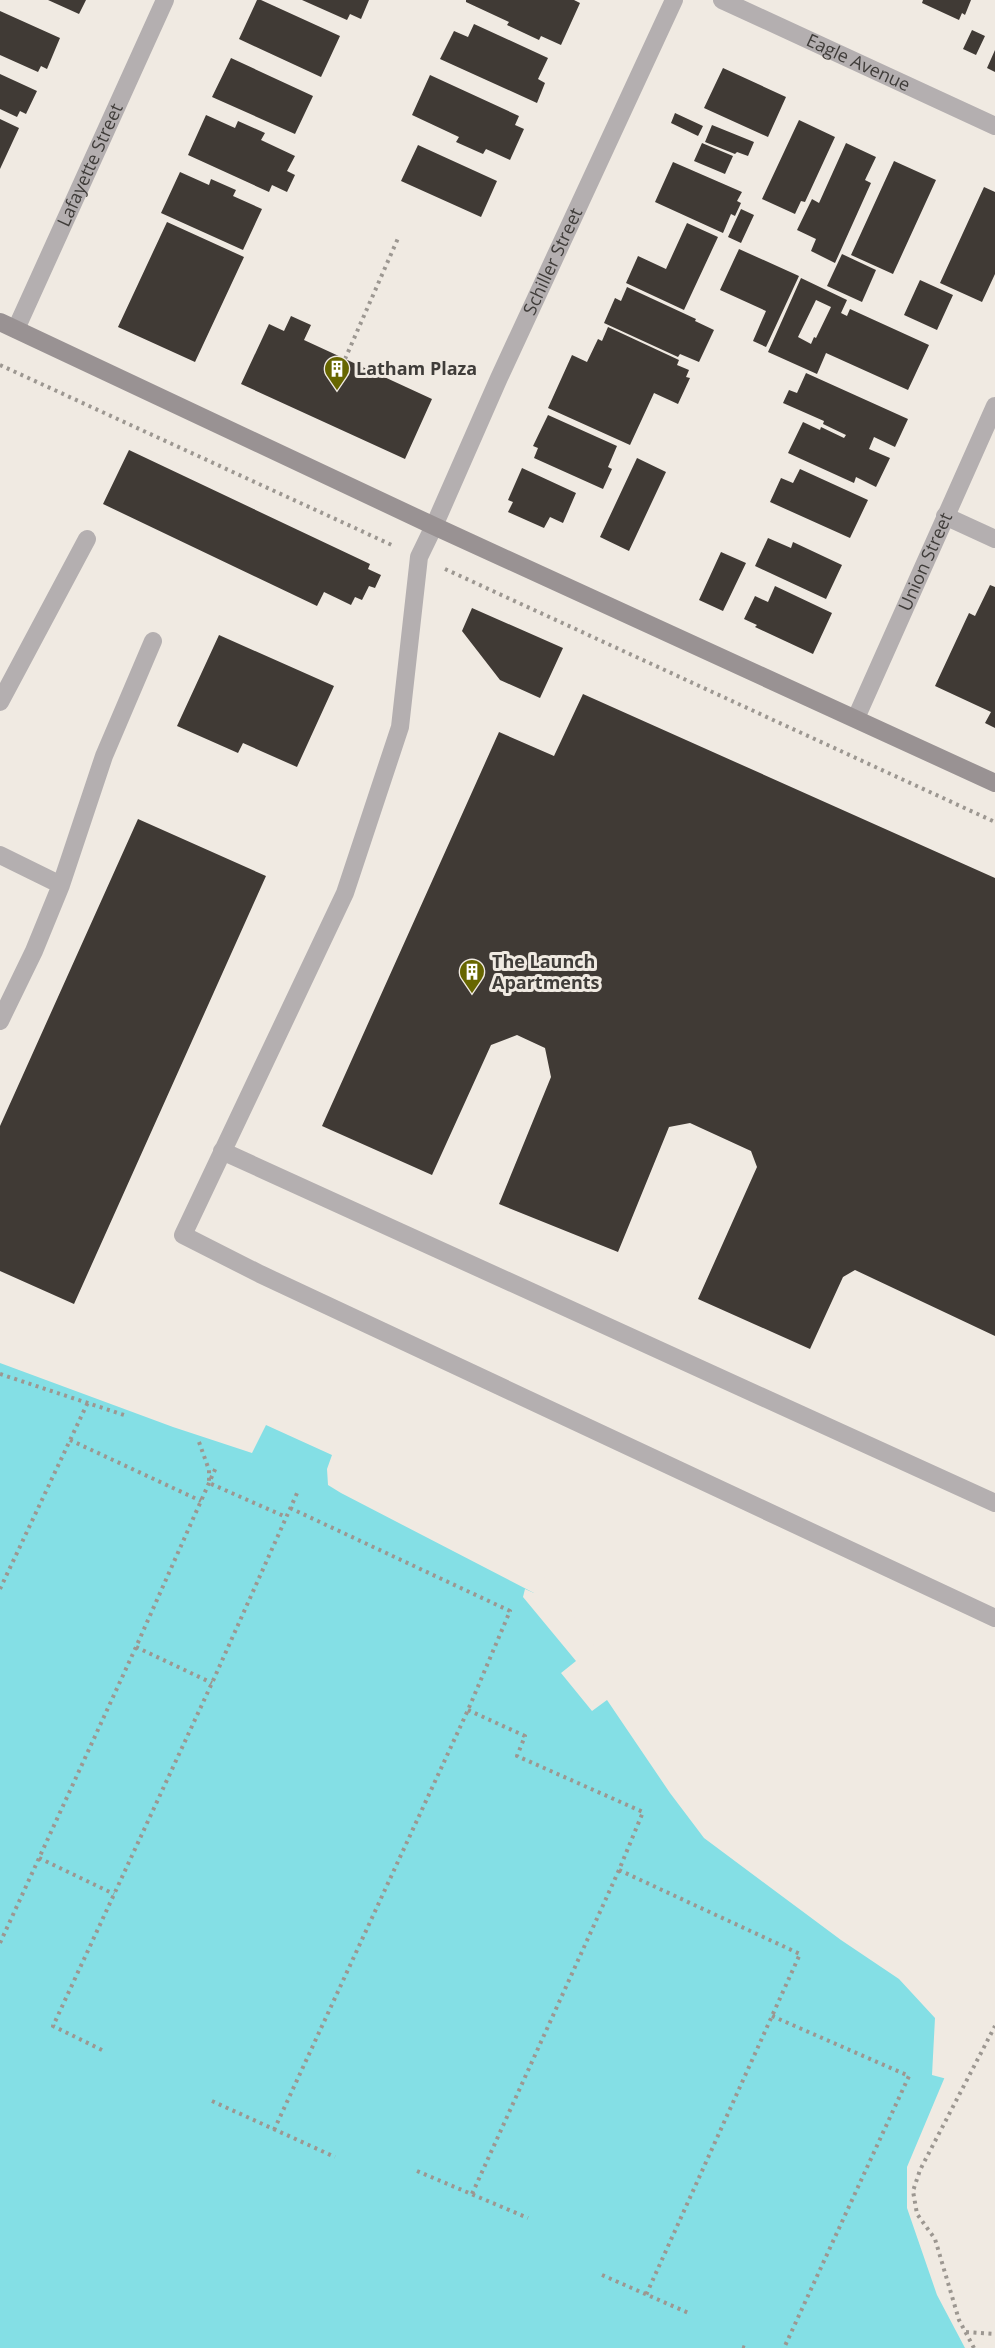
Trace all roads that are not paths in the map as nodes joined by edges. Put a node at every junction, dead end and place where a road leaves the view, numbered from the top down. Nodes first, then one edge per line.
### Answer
1 (165, 0) edge
2 (674, 0) edge
3 (722, 0) edge
4 (995, 126) edge
5 (8, 325) edge
6 (995, 406) edge
7 (945, 516) junction
8 (434, 526) junction
9 (87, 539) dead end
10 (995, 539) edge
11 (153, 640) dead end
12 (0, 702) edge
13 (856, 718) junction
14 (995, 783) edge
15 (0, 855) edge
16 (61, 885) junction
17 (0, 1021) edge
18 (222, 1151) junction
19 (995, 1503) edge
20 (995, 1618) edge

1 - 5 street, Lafayette Street
2 - 8 street, Schiller Street
3 - 4 street, Eagle Avenue
5 - 8 street
6 - 7 street, Union Street
7 - 10 street
7 - 13 street, Union Street
8 - 13 street
8 - 18 street, Schiller Street
9 - 12 street
11 - 16 street
13 - 14 street
15 - 16 street
16 - 17 street
18 - 19 street
18 - 20 street, Schiller Street

